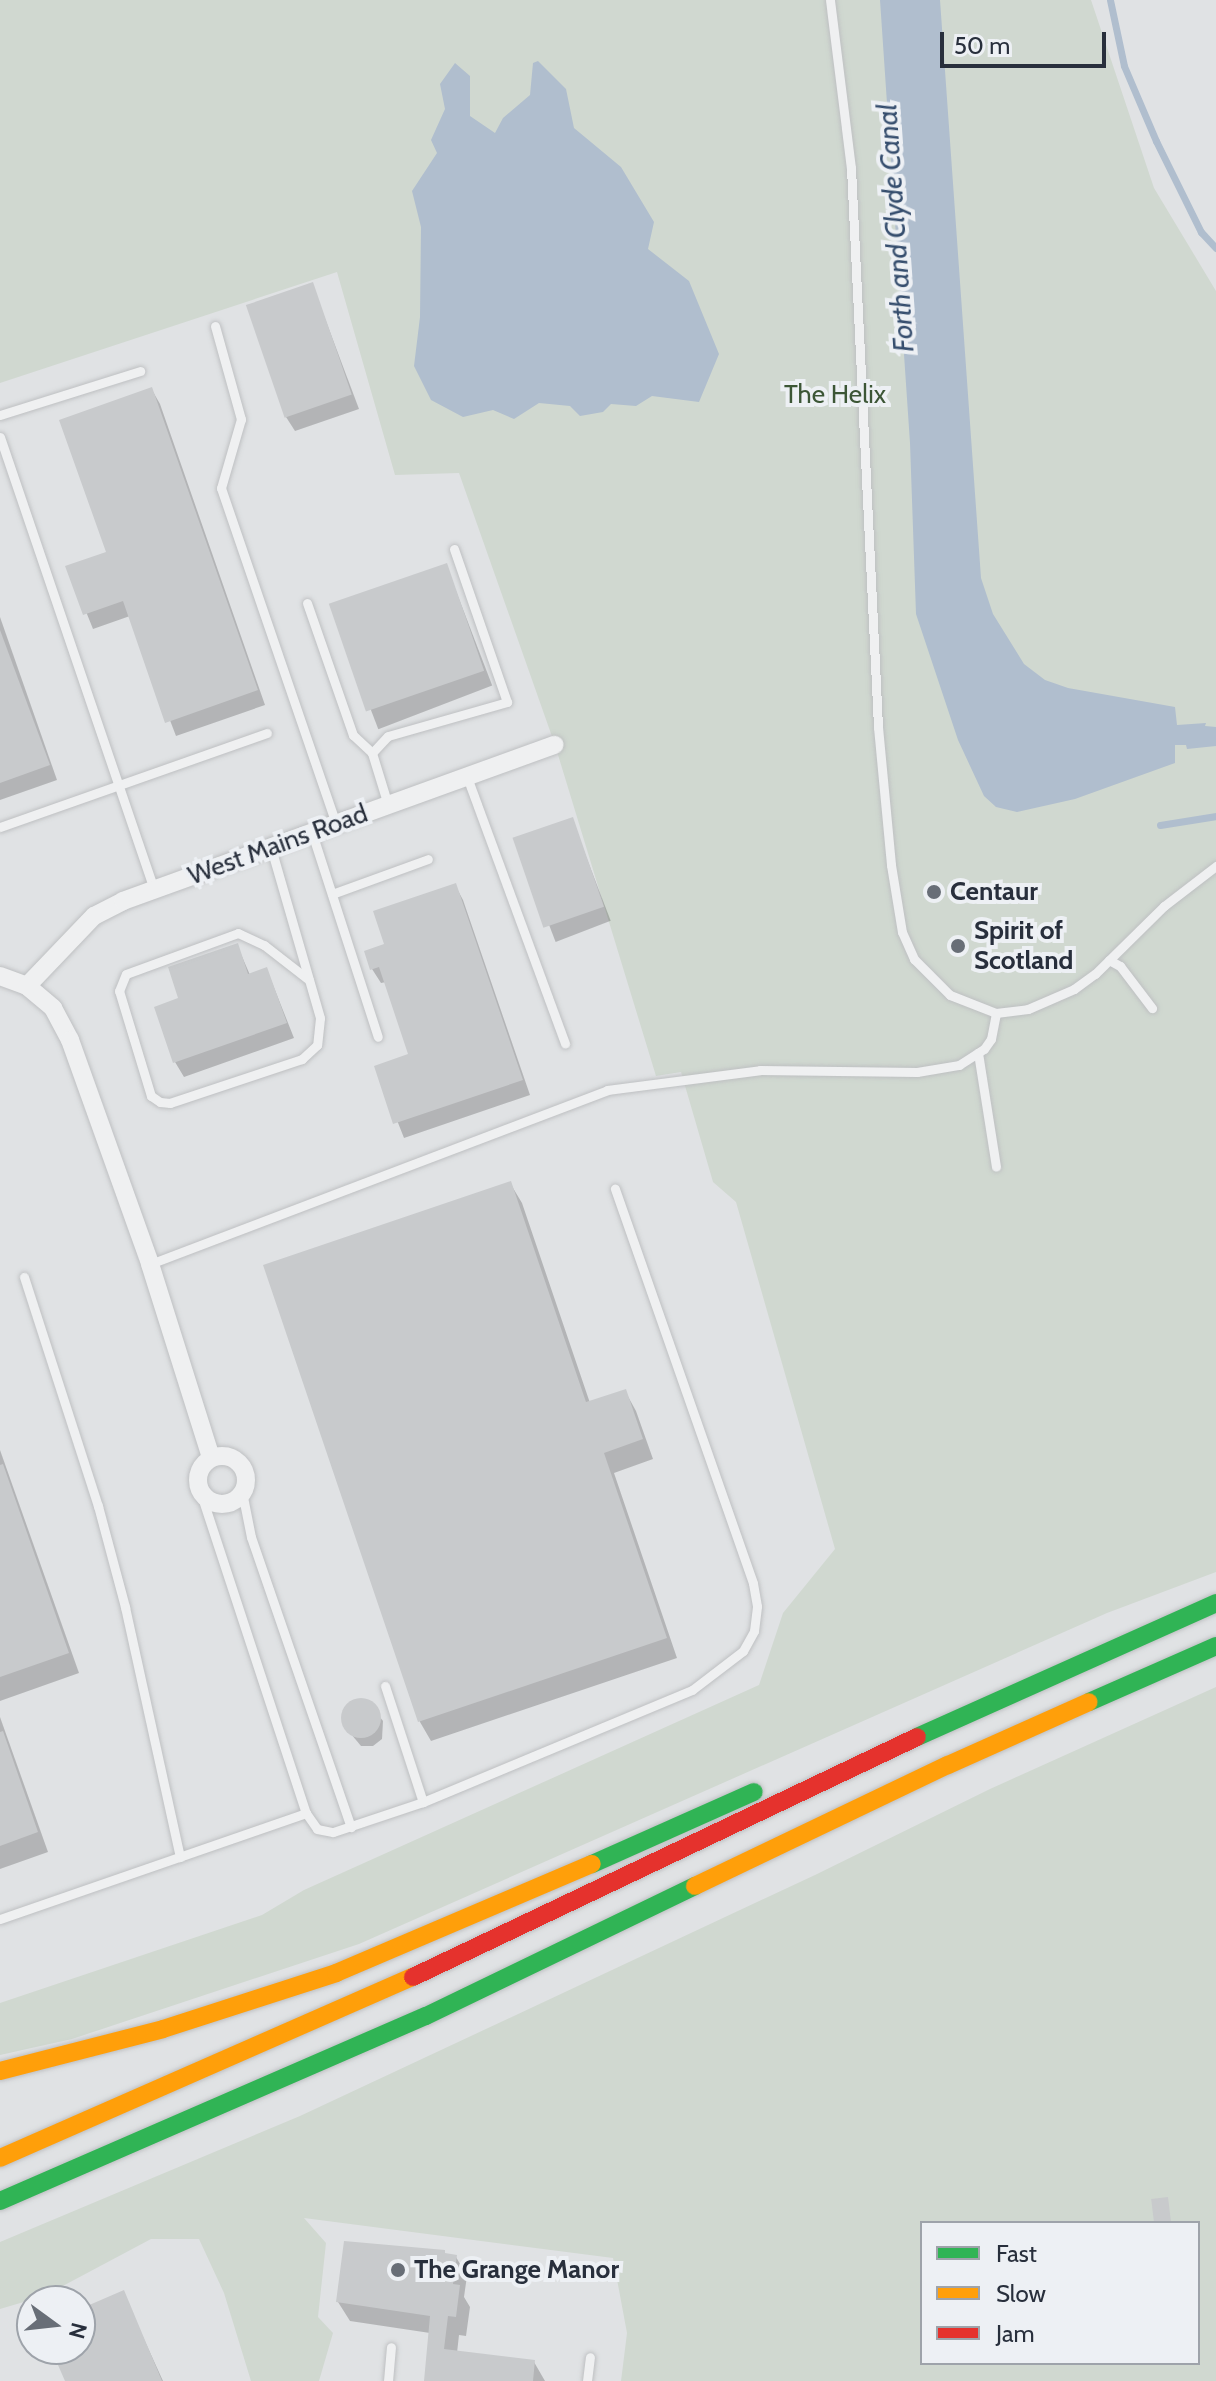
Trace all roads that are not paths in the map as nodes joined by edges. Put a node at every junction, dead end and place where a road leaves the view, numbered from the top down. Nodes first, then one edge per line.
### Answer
1 (830, 0) edge
2 (215, 326) dead end
3 (140, 371) dead end
4 (0, 415) edge
5 (0, 437) edge
6 (454, 549) dead end
7 (307, 603) dead end
8 (267, 733) dead end
9 (555, 745) dead end
10 (372, 753) junction
11 (467, 777) junction
12 (118, 785) junction
13 (388, 805) junction
14 (336, 824) junction
15 (0, 827) edge
16 (312, 833) junction
17 (271, 848) junction
18 (428, 859) dead end
19 (1216, 866) edge
20 (154, 890) junction
21 (332, 894) junction
22 (1109, 960) junction
23 (0, 976) edge
24 (309, 980) junction
25 (27, 986) junction
26 (1152, 1008) dead end
27 (996, 1013) junction
28 (378, 1037) dead end
29 (565, 1044) dead end
30 (978, 1053) junction
31 (996, 1167) dead end
32 (615, 1188) dead end
33 (150, 1264) junction
34 (24, 1277) dead end
35 (211, 1458) junction
36 (199, 1488) junction
37 (242, 1492) junction
38 (1216, 1603) edge
39 (1194, 1612) junction
40 (1216, 1646) edge
41 (385, 1686) dead end
42 (423, 1802) junction
43 (306, 1813) junction
44 (351, 1827) junction
45 (180, 1857) junction
46 (0, 1919) edge
47 (0, 2071) edge
48 (0, 2158) edge
49 (0, 2201) edge
50 (391, 2347) dead end
51 (590, 2357) dead end
52 (388, 2381) edge
53 (587, 2381) edge

1 - 27 lane
2 - 14 lane
3 - 4 lane
5 - 12 lane
6 - 10 lane
7 - 10 lane
8 - 12 lane
9 - 11 street, West Mains Road
10 - 13 lane
11 - 13 street, West Mains Road
11 - 29 lane
12 - 15 lane
12 - 20 lane
13 - 14 street, West Mains Road
14 - 16 street, West Mains Road
16 - 17 street, West Mains Road
16 - 21 lane
17 - 20 street, West Mains Road
17 - 24 lane
18 - 21 lane
19 - 22 lane
20 - 25 street, West Mains Road
21 - 28 lane
22 - 26 lane
22 - 27 lane
23 - 25 street
24 - 24 lane
25 - 33 street
27 - 30 lane
30 - 31 lane
30 - 33 lane
32 - 42 lane
33 - 35 street
34 - 45 lane
35 - 36 street
35 - 37 street
36 - 37 street
36 - 43 lane
37 - 44 lane
38 - 39 highway
39 - 47 highway
39 - 48 highway
40 - 49 highway
41 - 42 lane
42 - 44 lane
43 - 44 lane
43 - 45 lane
45 - 46 lane
50 - 52 lane
51 - 53 lane

